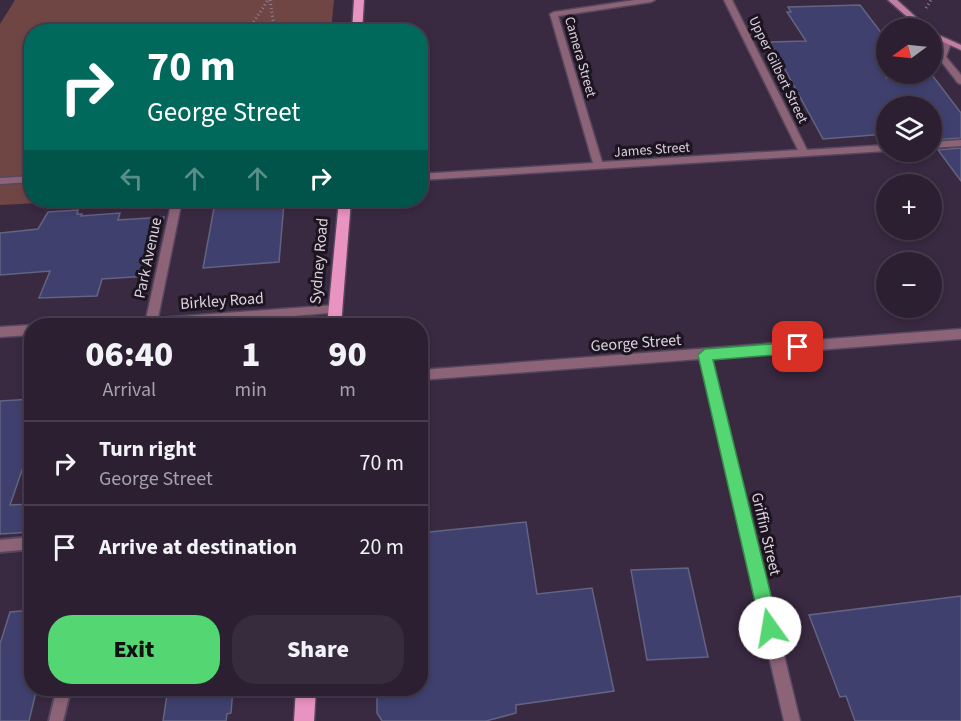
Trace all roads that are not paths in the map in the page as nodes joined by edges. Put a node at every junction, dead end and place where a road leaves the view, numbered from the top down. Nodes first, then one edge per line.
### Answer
1 (359, 0) edge
2 (651, 0) edge
3 (728, 0) edge
4 (892, 0) edge
5 (621, 2) edge
6 (913, 18) edge
7 (358, 24) edge
8 (942, 40) edge
9 (946, 43) junction
10 (961, 48) edge
11 (961, 81) edge
12 (961, 143) edge
13 (942, 144) edge
14 (876, 149) edge
15 (804, 153) junction
16 (599, 167) junction
17 (428, 177) edge
18 (24, 180) edge
19 (0, 181) edge
20 (176, 207) edge
21 (344, 207) edge
22 (336, 309) junction
23 (152, 318) edge
24 (225, 318) edge
25 (335, 318) edge
26 (24, 330) edge
27 (0, 332) edge
28 (961, 334) edge
29 (705, 355) junction
30 (428, 374) edge
31 (24, 544) edge
32 (0, 546) edge
33 (62, 696) edge
34 (306, 696) edge
35 (57, 721) edge
36 (304, 721) edge
37 (792, 721) edge

1 - 7 main road
2 - 5 street, Camera Street
3 - 15 street, Upper Gilbert Street
4 - 6 main road
5 - 16 street, Camera Street
8 - 9 main road
9 - 10 main road
9 - 11 street
12 - 13 street
14 - 15 street, James Street
15 - 16 street, James Street
16 - 17 street, James Street
18 - 19 street
20 - 23 street, Park Avenue
21 - 22 main road, Sydney Road
22 - 24 street, Birkley Road
22 - 25 main road, Sydney Road
26 - 27 street
28 - 29 street, George Street
29 - 30 street, George Street
29 - 37 street, Griffin Street
31 - 32 lane
33 - 35 lane
34 - 36 main road

